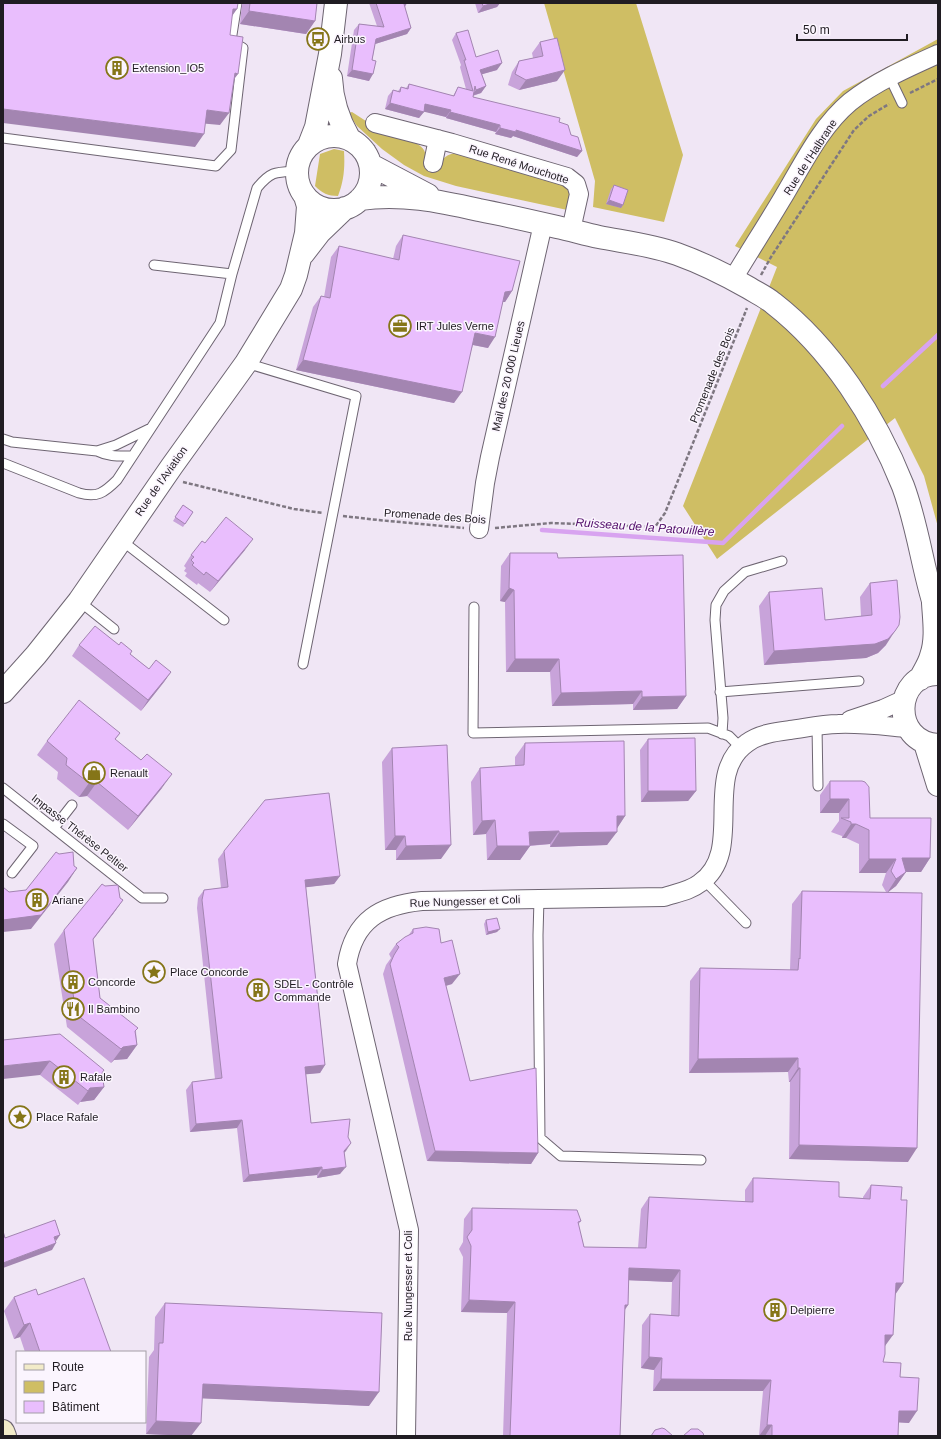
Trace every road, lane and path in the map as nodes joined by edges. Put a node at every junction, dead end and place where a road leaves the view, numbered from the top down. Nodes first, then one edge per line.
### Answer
1 (237, 3) edge
2 (336, 3) edge
3 (330, 54) junction
4 (938, 54) edge
5 (890, 78) junction
6 (938, 79) edge
7 (901, 101) junction
8 (375, 123) dead end
9 (3, 138) edge
10 (357, 139) junction
11 (438, 139) junction
12 (309, 145) junction
13 (375, 159) junction
14 (434, 163) dead end
15 (297, 171) junction
16 (305, 196) junction
17 (438, 201) junction
18 (353, 204) junction
19 (543, 224) junction
20 (571, 230) junction
21 (300, 258) junction
22 (154, 265) dead end
23 (232, 274) junction
24 (733, 279) junction
25 (757, 285) junction
26 (246, 362) junction
27 (151, 428) junction
28 (3, 439) edge
29 (97, 451) junction
30 (132, 456) junction
31 (3, 464) edge
32 (164, 477) junction
33 (333, 514) junction
34 (479, 529) junction
35 (121, 540) junction
36 (782, 561) dead end
37 (79, 601) junction
38 (474, 608) dead end
39 (935, 609) edge
40 (224, 620) dead end
41 (114, 629) dead end
42 (303, 664) dead end
43 (929, 676) edge
44 (859, 681) dead end
45 (3, 692) edge
46 (720, 692) junction
47 (905, 698) junction
48 (838, 724) junction
49 (816, 726) junction
50 (907, 728) junction
51 (722, 734) junction
52 (931, 744) edge
53 (741, 748) junction
54 (938, 785) edge
55 (818, 786) dead end
56 (3, 788) edge
57 (72, 805) dead end
58 (3, 824) edge
59 (54, 828) junction
60 (12, 873) dead end
61 (704, 880) junction
62 (163, 898) dead end
63 (540, 898) junction
64 (746, 923) dead end
65 (700, 1160) dead end
66 (3, 1431) edge
67 (5, 1436) edge
68 (406, 1436) edge

1 - 9 lane
2 - 3 street
3 - 10 street
3 - 12 street
4 - 5 street, Rue de l'Halbrane
5 - 7 lane
5 - 24 street, Rue de l'Halbrane
6 - 7 path
7 - 25 path
8 - 11 street, Rue René Mouchotte
10 - 12 street
10 - 13 path
10 - 13 street
11 - 14 street
11 - 20 street, Rue René Mouchotte
12 - 15 street
13 - 17 street
13 - 18 street
15 - 16 street
15 - 23 lane
16 - 18 street
16 - 21 street, Rue de l'Aviation
17 - 18 street
17 - 19 street
18 - 21 street, Rue de l'Aviation
19 - 20 street
19 - 34 street, Mail des 20 000 Lieues
20 - 24 street
21 - 26 street, Rue de l'Aviation
22 - 23 lane
23 - 27 lane
24 - 25 street
25 - 34 path, Promenade des Bois
25 - 39 street
26 - 32 street, Rue de l'Aviation
26 - 33 lane
27 - 29 lane
27 - 30 lane
28 - 29 lane
29 - 30 lane
30 - 31 lane
32 - 33 path, Promenade des Bois
32 - 35 street, Rue de l'Aviation
33 - 34 path, Promenade des Bois
33 - 42 lane
35 - 37 street, Rue de l'Aviation
35 - 40 lane
36 - 46 lane
37 - 41 lane
37 - 45 street, Rue de l'Aviation
38 - 51 lane
39 - 43 street
43 - 47 street
44 - 46 lane
46 - 51 lane
47 - 48 street, Rue Nungesser et Coli
47 - 50 street
48 - 49 street, Rue Nungesser et Coli
48 - 50 street, Rue Nungesser et Coli
49 - 53 street, Rue Nungesser et Coli
49 - 55 lane
50 - 52 street
51 - 53 lane
52 - 54 street
53 - 61 street, Rue Nungesser et Coli
56 - 59 lane, Impasse Thérèse Peltier
57 - 59 lane
58 - 60 lane
59 - 62 lane, Impasse Thérèse Peltier
61 - 63 street, Rue Nungesser et Coli
61 - 64 lane
63 - 65 lane
63 - 68 street, Rue Nungesser et Coli
66 - 67 main road

